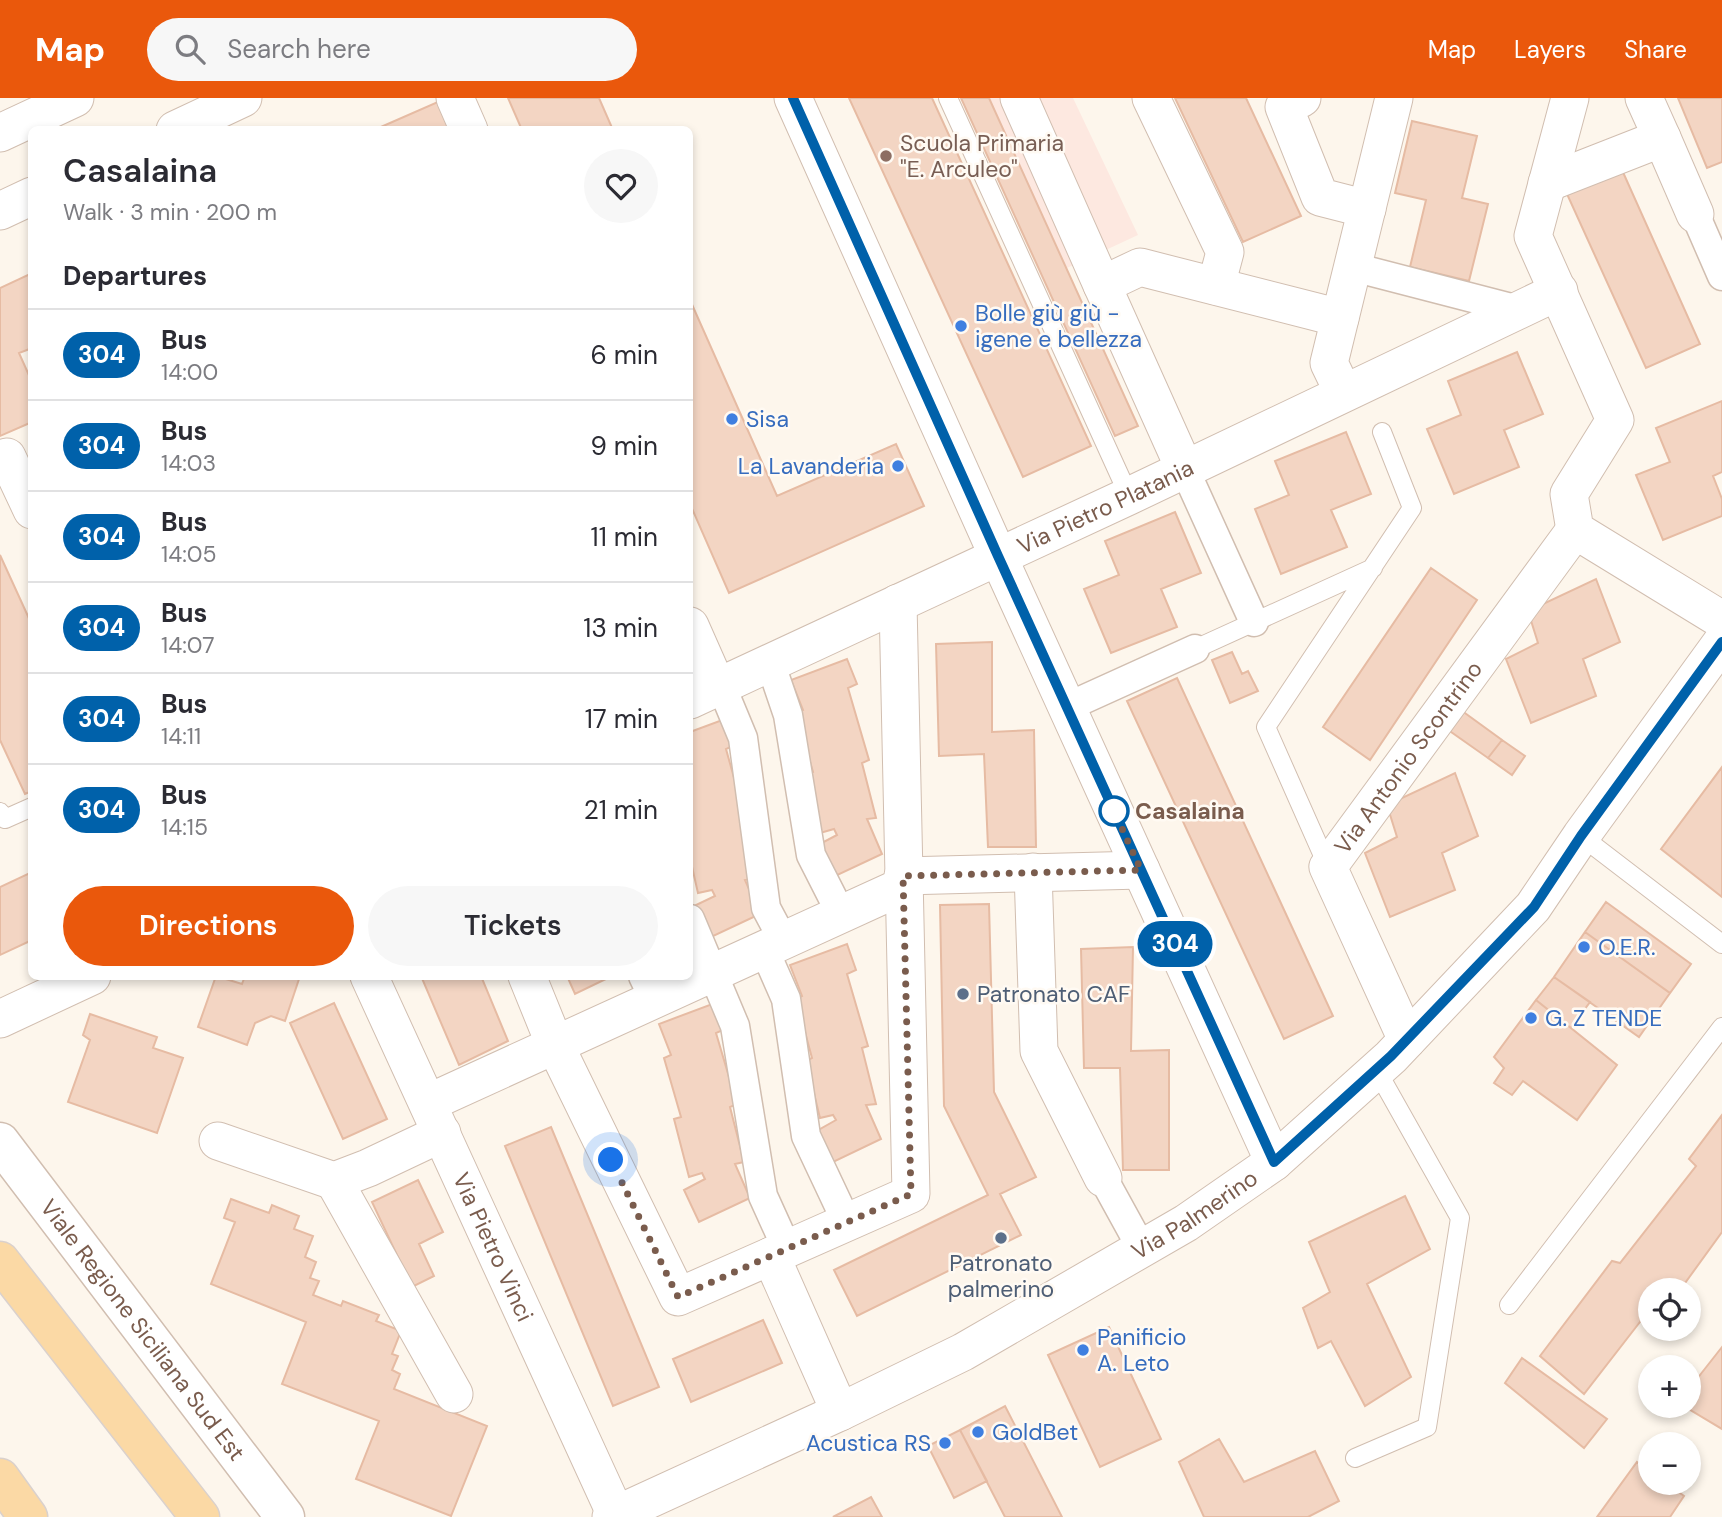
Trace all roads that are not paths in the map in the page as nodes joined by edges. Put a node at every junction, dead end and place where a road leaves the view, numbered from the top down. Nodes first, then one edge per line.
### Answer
1 (75, 98) edge
2 (243, 98) edge
3 (455, 98) edge
4 (793, 98) edge
5 (948, 98) edge
6 (1019, 98) edge
7 (1152, 98) edge
8 (1302, 98) edge
9 (1394, 98) edge
10 (1570, 98) edge
11 (1644, 98) edge
12 (184, 126) edge
13 (467, 126) edge
14 (0, 133) edge
15 (1662, 138) junction
16 (1547, 183) junction
17 (28, 198) edge
18 (1367, 209) junction
19 (0, 211) edge
20 (1695, 214) joint
21 (1353, 267) junction
22 (1722, 276) edge
23 (1102, 285) junction
24 (1216, 286) junction
25 (1559, 291) junction
26 (1519, 310) junction
27 (1340, 318) junction
28 (1343, 392) junction
29 (1382, 432) dead end
30 (13, 454) edge
31 (1185, 470) junction
32 (1129, 496) junction
33 (28, 498) edge
34 (1575, 530) junction
35 (998, 556) junction
36 (1373, 568) junction
37 (898, 603) junction
38 (1722, 620) edge
39 (1254, 622) junction
40 (693, 636) edge
41 (1722, 642) edge
42 (1195, 649) joint
43 (770, 662) junction
44 (709, 691) edge
45 (1066, 707) junction
46 (28, 809) edge
47 (0, 812) edge
48 (1581, 836) junction
49 (1328, 867) junction
50 (1141, 870) junction
51 (1032, 872) junction
52 (903, 881) junction
53 (841, 914) junction
54 (693, 926) edge
55 (1722, 944) edge
56 (773, 945) junction
57 (714, 972) junction
58 (693, 977) edge
59 (83, 980) edge
60 (371, 980) edge
61 (529, 980) edge
62 (681, 980) edge
63 (648, 988) edge
64 (0, 1019) edge
65 (1722, 1027) edge
66 (1407, 1040) junction
67 (555, 1045) junction
68 (1376, 1069) junction
69 (435, 1118) junction
70 (218, 1141) dead end
71 (0, 1143) edge
72 (1274, 1162) junction
73 (1103, 1178) joint
74 (334, 1181) junction
75 (847, 1223) junction
76 (1142, 1250) junction
77 (779, 1252) junction
78 (0, 1261) edge
79 (1509, 1305) dead end
80 (454, 1394) dead end
81 (840, 1412) junction
82 (1355, 1458) dead end
83 (0, 1478) edge
84 (614, 1516) edge
85 (28, 1517) edge
86 (200, 1517) edge
87 (285, 1517) edge

1 - 14 street
2 - 12 street
3 - 13 street
4 - 35 street
5 - 32 lane
6 - 23 street
7 - 24 street
8 - 18 street
9 - 18 street
10 - 16 street
11 - 15 street
15 - 16 street
15 - 20 street
16 - 25 street
17 - 19 street
18 - 21 street
20 - 22 street
21 - 26 street
21 - 27 street
23 - 24 street
23 - 31 street
24 - 27 street
25 - 26 street, Via Pietro Platania
25 - 34 street
26 - 28 street, Via Pietro Platania
27 - 28 street
28 - 31 street, Via Pietro Platania
29 - 36 lane
30 - 33 street
31 - 32 street, Via Pietro Platania
31 - 39 street
32 - 35 street, Via Pietro Platania
34 - 38 street
34 - 49 street, Via Antonio Scontrino
35 - 37 street, Via Pietro Platania
35 - 45 street
36 - 39 lane
36 - 49 lane
37 - 43 street, Via Pietro Platania
37 - 52 street
39 - 42 lane
40 - 44 street
41 - 48 street, Via Palmerino
42 - 45 street
43 - 44 street, Via Pietro Platania
43 - 53 street
44 - 56 street
45 - 50 street
46 - 47 lane
48 - 55 lane
48 - 66 street, Via Palmerino
49 - 66 street, Via Antonio Scontrino
50 - 51 street
50 - 72 street
51 - 52 street
51 - 73 street
52 - 53 street
52 - 75 street
53 - 56 street
54 - 57 street
56 - 57 street
56 - 75 street
57 - 58 street
57 - 77 street
59 - 64 street
60 - 69 street, Via Pietro Vinci
61 - 67 street
62 - 63 street
63 - 67 street
65 - 79 lane
66 - 68 street, Via Palmerino
67 - 69 street
67 - 77 street
68 - 72 street, Via Palmerino
68 - 82 lane
69 - 74 street
69 - 84 street, Via Pietro Vinci
70 - 74 street
71 - 87 street, Viale Regione Siciliana Sud Est
72 - 76 street, Via Palmerino
73 - 76 street
74 - 80 street
75 - 77 street
76 - 81 street, Via Palmerino
77 - 81 street
78 - 86 main road
81 - 84 street, Via Palmerino
83 - 85 main road

